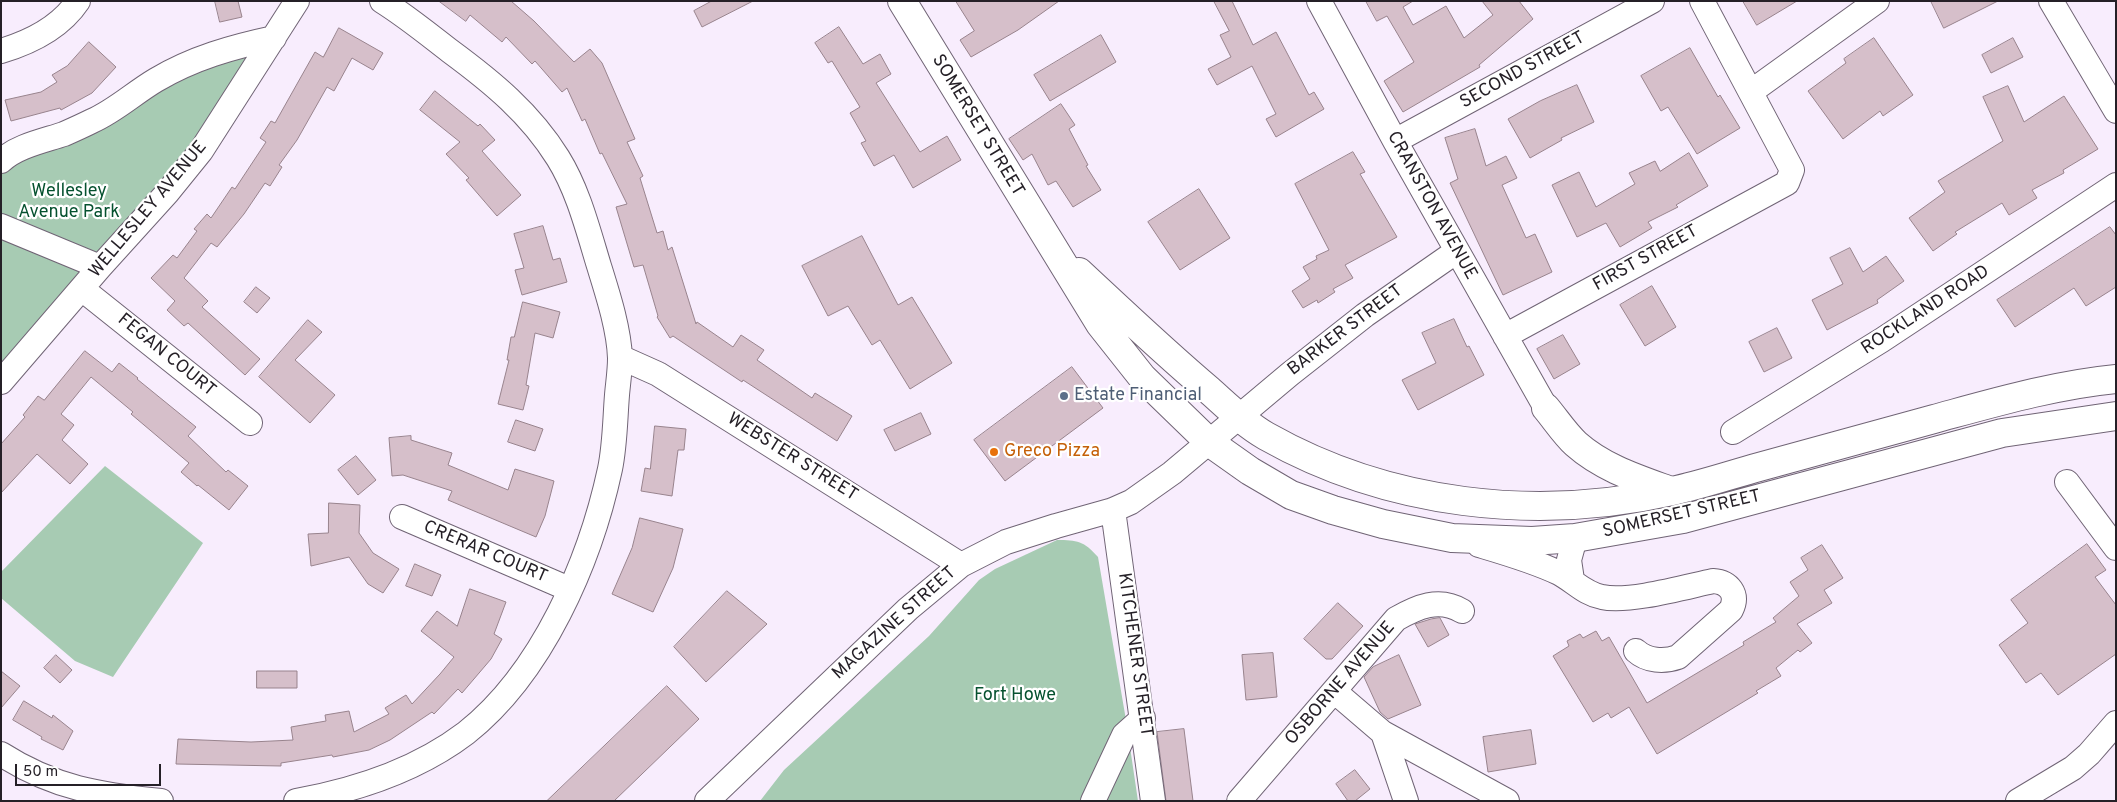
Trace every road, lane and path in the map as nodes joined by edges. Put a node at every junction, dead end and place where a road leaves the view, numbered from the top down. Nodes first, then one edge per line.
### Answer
1 (78, 1) edge
2 (297, 1) edge
3 (382, 1) edge
4 (902, 1) edge
5 (1320, 1) edge
6 (1652, 1) edge
7 (1702, 1) edge
8 (1877, 1) edge
9 (2051, 1) edge
10 (274, 38) junction
11 (1, 51) edge
12 (1752, 91) junction
13 (2116, 111) edge
14 (1395, 142) junction
15 (1, 161) edge
16 (2116, 185) edge
17 (1, 226) edge
18 (1055, 250) junction
19 (1457, 252) junction
20 (100, 267) junction
21 (82, 289) junction
22 (1505, 336) junction
23 (620, 357) junction
24 (2116, 379) edge
25 (1, 382) edge
26 (1546, 408) joint
27 (1239, 416) junction
28 (2116, 416) edge
29 (250, 423) dead end
30 (1733, 432) dead end
31 (1209, 442) junction
32 (2068, 482) dead end
33 (1672, 491) junction
34 (1113, 510) junction
35 (402, 517) dead end
36 (1452, 538) junction
37 (1575, 538) junction
38 (2116, 548) edge
39 (961, 565) junction
40 (1572, 580) junction
41 (569, 589) junction
42 (1462, 611) dead end
43 (1636, 651) dead end
44 (1334, 691) junction
45 (1143, 718) junction
46 (2116, 723) edge
47 (1383, 733) junction
48 (1, 754) edge
49 (161, 801) edge
50 (296, 801) edge
51 (707, 801) edge
52 (1093, 801) edge
53 (1153, 801) edge
54 (1239, 801) edge
55 (1406, 801) edge
56 (1507, 801) edge
57 (2018, 801) edge

1 - 11 street
2 - 10 street, WELLESLEY AVENUE
3 - 23 street
4 - 18 main road, SOMERSET STREET
5 - 14 street, CRANSTON AVENUE
6 - 14 street, SECOND STREET
7 - 12 street
8 - 12 street
9 - 13 street
10 - 15 street
10 - 20 street, WELLESLEY AVENUE
12 - 22 street, FIRST STREET
14 - 19 street, CRANSTON AVENUE
16 - 30 street, ROCKLAND ROAD
17 - 20 street
18 - 27 main road, SOMERSET STREET
18 - 31 main road, SOMERSET STREET
19 - 22 street, CRANSTON AVENUE
19 - 27 street, BARKER STREET
20 - 21 street, WELLESLEY AVENUE
21 - 25 street, WELLESLEY AVENUE
21 - 29 street, FEGAN COURT
22 - 26 street, CRANSTON AVENUE
23 - 39 street, WEBSTER STREET
23 - 41 street
24 - 33 main road, SOMERSET STREET
26 - 33 main road
27 - 31 street, MAGAZINE STREET
27 - 33 main road, SOMERSET STREET
28 - 37 main road, SOMERSET STREET
31 - 34 street, MAGAZINE STREET
31 - 36 main road, SOMERSET STREET
32 - 38 street
34 - 39 street, MAGAZINE STREET
34 - 45 street, KITCHENER STREET
35 - 41 street, CRERAR COURT
36 - 37 main road, SOMERSET STREET
36 - 40 street
37 - 40 street
39 - 51 street, MAGAZINE STREET
40 - 43 street
41 - 50 street
42 - 44 street, OSBORNE AVENUE
44 - 47 street
44 - 54 street, OSBORNE AVENUE
45 - 52 street
45 - 53 street, KITCHENER STREET
46 - 57 street
47 - 55 street
47 - 56 street
48 - 49 street

